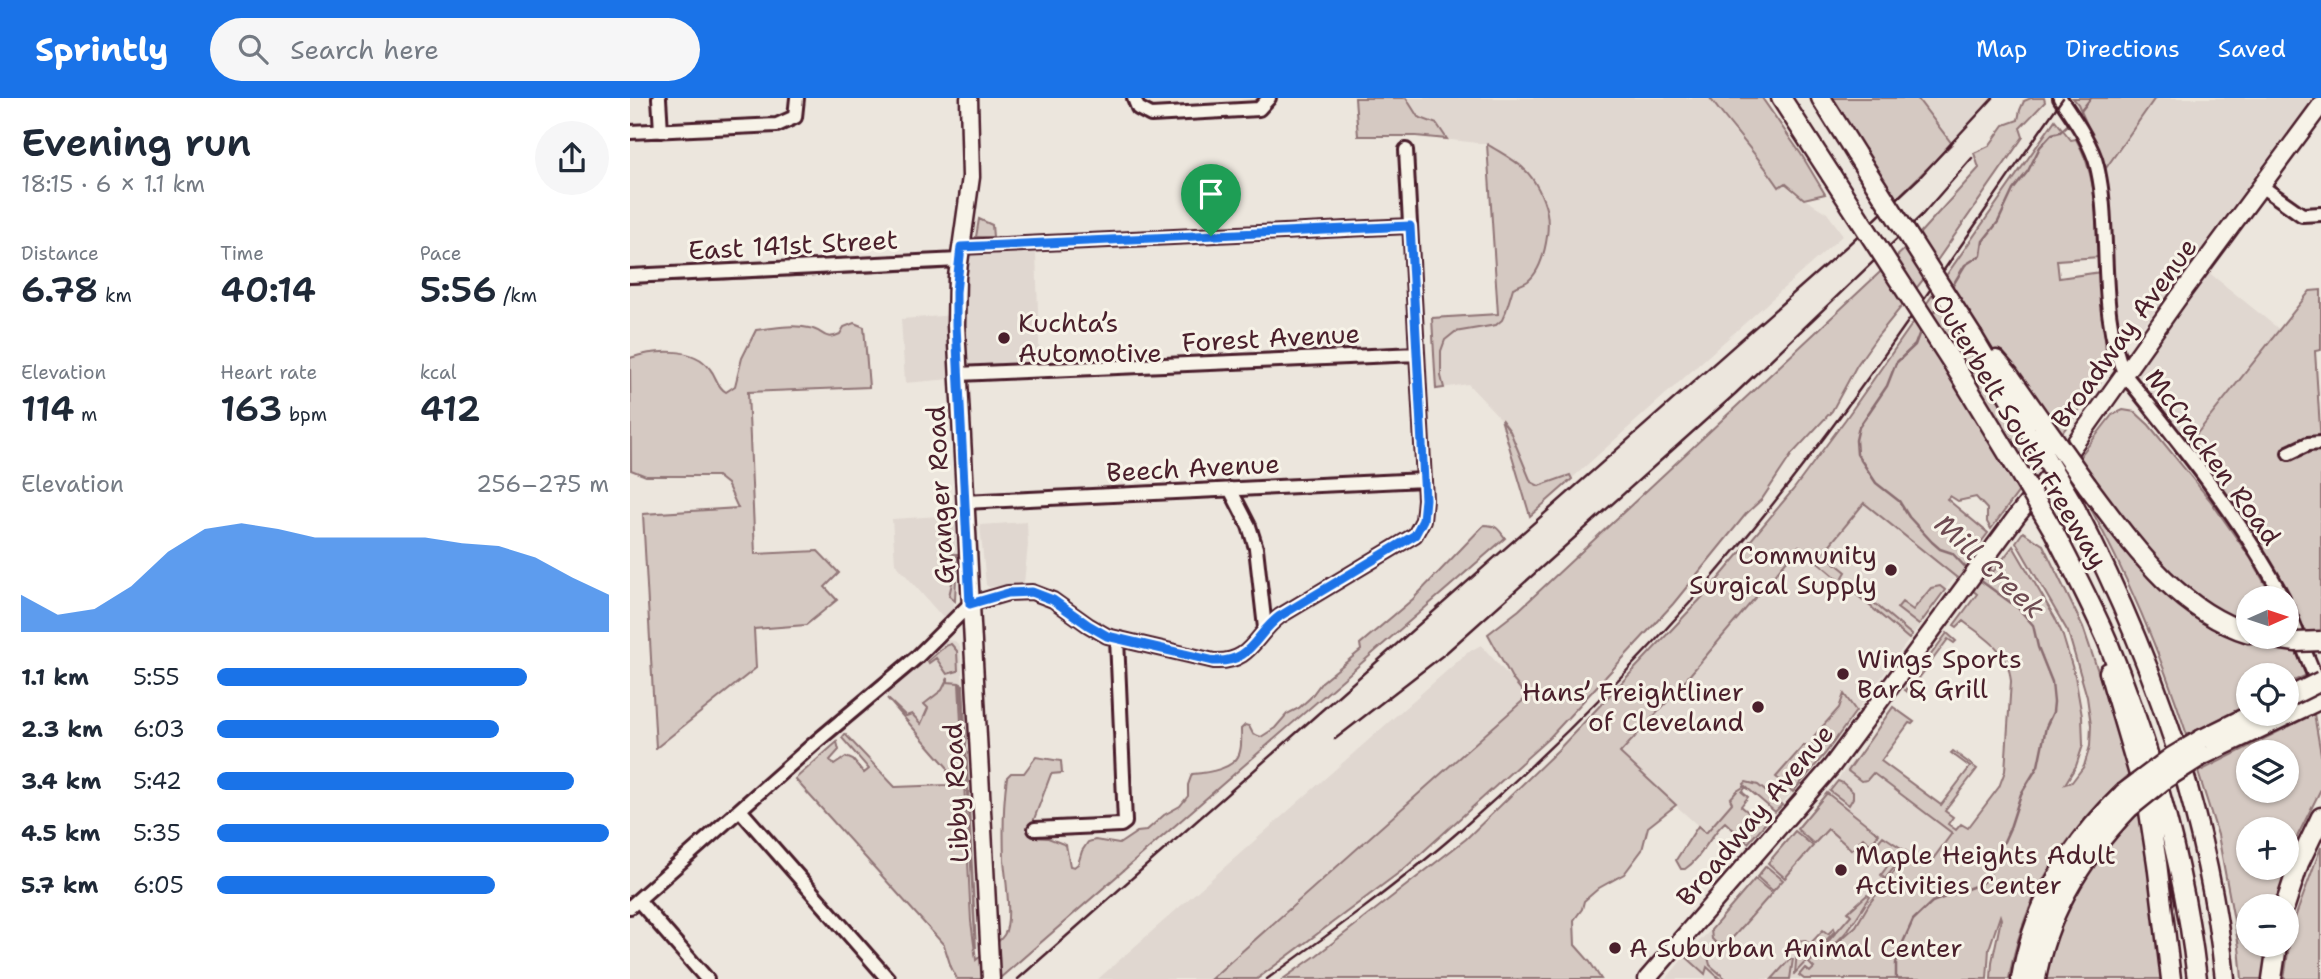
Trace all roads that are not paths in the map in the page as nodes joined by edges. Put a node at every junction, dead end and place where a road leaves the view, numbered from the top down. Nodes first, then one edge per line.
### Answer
1 (659, 98) edge
2 (797, 98) edge
3 (969, 98) edge
4 (1269, 98) edge
5 (1781, 98) edge
6 (1821, 98) edge
7 (2063, 102) edge
8 (1136, 103) edge
9 (2321, 105) edge
10 (661, 131) junction
11 (630, 132) edge
12 (1406, 150) dead end
13 (2261, 186) junction
14 (2321, 214) edge
15 (1410, 226) junction
16 (960, 254) junction
17 (630, 275) edge
18 (1417, 354) junction
19 (958, 374) junction
20 (2124, 375) junction
21 (2037, 429) junction
22 (2321, 443) edge
23 (2289, 453) dead end
24 (1424, 480) junction
25 (1230, 489) junction
26 (964, 502) junction
27 (2276, 586) edge
28 (970, 604) junction
29 (1265, 628) junction
30 (2236, 628) edge
31 (2300, 638) edge
32 (1117, 639) junction
33 (2300, 640) edge
34 (2107, 641) junction
35 (2321, 641) edge
36 (2321, 681) edge
37 (2321, 693) edge
38 (2299, 696) edge
39 (2321, 699) edge
40 (2299, 700) edge
41 (2236, 725) edge
42 (2243, 726) edge
43 (2203, 747) junction
44 (2127, 801) junction
45 (740, 810) junction
46 (2319, 820) edge
47 (1035, 829) dead end
48 (2289, 894) edge
49 (634, 903) edge
50 (2275, 957) edge
51 (707, 979) edge
52 (888, 979) edge
53 (991, 979) edge
54 (1647, 979) edge
55 (2021, 979) edge
56 (2036, 979) edge
57 (2171, 979) edge
58 (2197, 979) edge
59 (2225, 979) edge
60 (2272, 979) edge

1 - 10 street
2 - 10 street
3 - 16 main road, Granger Road
4 - 8 street
5 - 34 highway, Outerbelt South Freeway, bridge
6 - 21 highway, Outerbelt South Freeway, bridge
7 - 20 street, McCracken Road
9 - 13 main road, Broadway Avenue
10 - 11 street
12 - 15 street
13 - 14 street
13 - 20 main road, Broadway Avenue
15 - 16 street, East 141st Street
15 - 18 street
16 - 17 street, East 141st Street
16 - 19 main road, Granger Road
18 - 19 street, Forest Avenue
18 - 24 street
19 - 26 main road, Granger Road
20 - 27 street, McCracken Road
20 - 54 main road, Broadway Avenue
21 - 30 highway, bridge
21 - 59 highway, Outerbelt South Freeway, bridge
22 - 23 street
24 - 25 street, Beech Avenue
24 - 29 street
25 - 26 street, Beech Avenue
25 - 29 street
26 - 28 main road, Granger Road
28 - 32 street
28 - 45 street, Granger Road
28 - 53 main road, Libby Road
29 - 32 street
31 - 37 street
32 - 47 street
33 - 35 highway, bridge
34 - 57 highway
34 - 58 highway, Outerbelt South Freeway
36 - 38 highway, bridge
39 - 40 highway
41 - 43 highway
42 - 43 highway
43 - 44 highway, bridge
44 - 55 highway
44 - 56 highway
45 - 49 street, Granger Road
45 - 52 street
46 - 48 highway
49 - 51 street
50 - 60 highway

